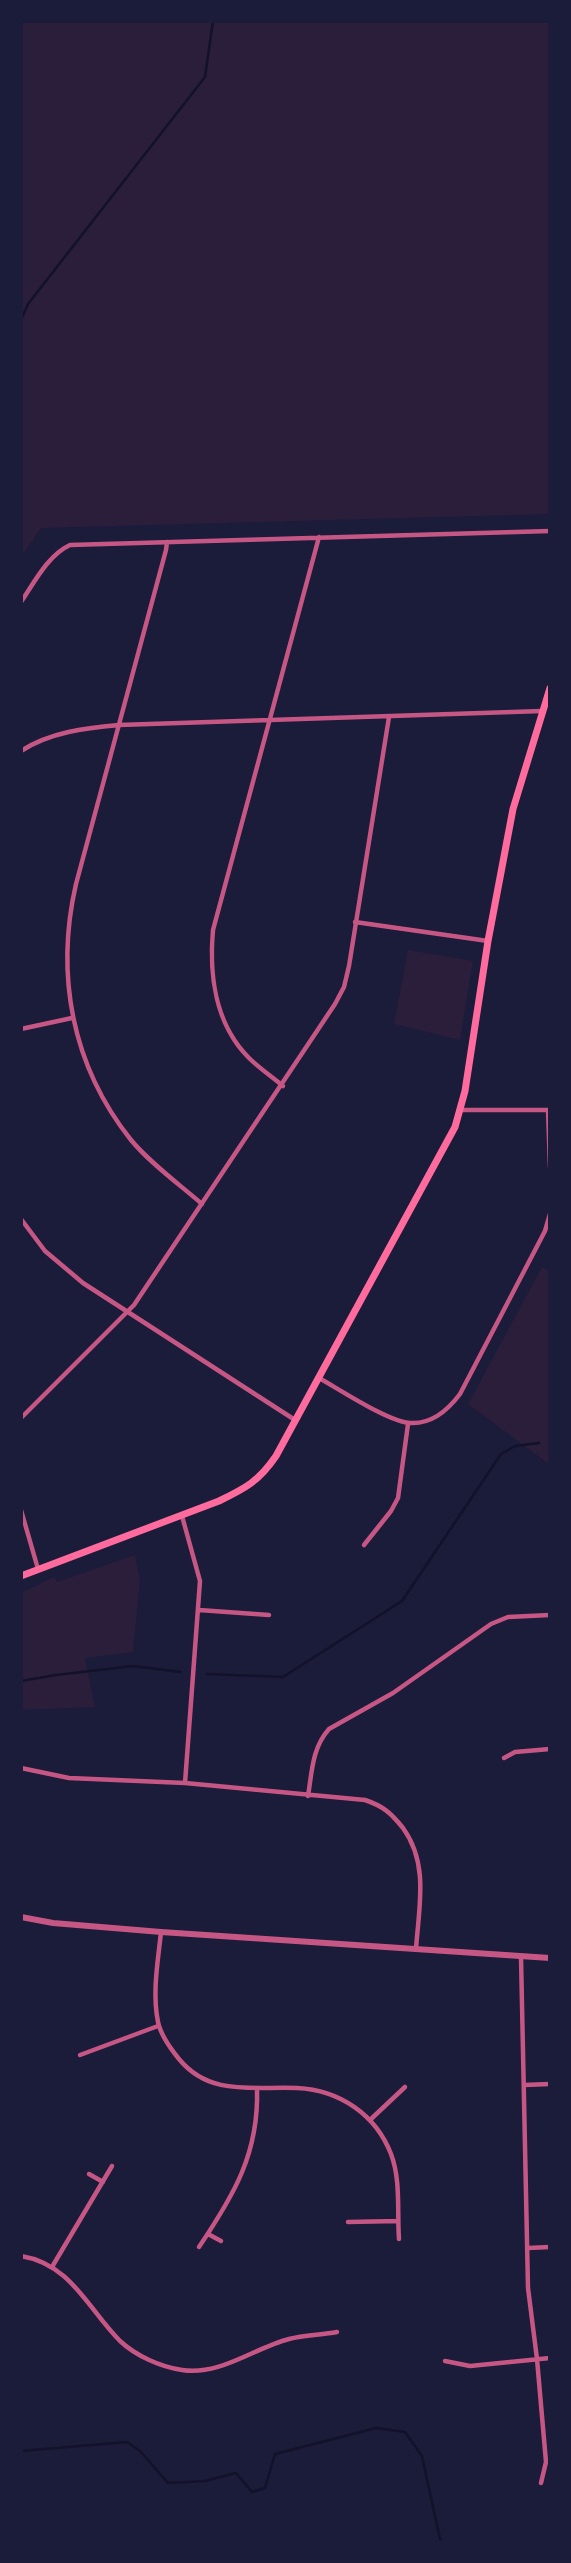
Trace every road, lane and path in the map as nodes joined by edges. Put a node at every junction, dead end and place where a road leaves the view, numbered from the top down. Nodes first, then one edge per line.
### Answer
1 (550, 531) edge
2 (319, 537) junction
3 (167, 542) junction
4 (21, 602) edge
5 (550, 688) edge
6 (543, 711) junction
7 (389, 717) junction
8 (271, 720) junction
9 (120, 725) junction
10 (21, 751) edge
11 (355, 922) junction
12 (488, 941) junction
13 (72, 1018) junction
14 (21, 1029) edge
15 (283, 1086) junction
16 (461, 1110) junction
17 (549, 1110) edge
18 (550, 1167) edge
19 (202, 1204) junction
20 (550, 1214) edge
21 (21, 1219) edge
22 (128, 1312) junction
23 (318, 1377) junction
24 (21, 1418) edge
25 (296, 1420) junction
26 (408, 1424) junction
27 (21, 1510) edge
28 (182, 1516) junction
29 (364, 1545) dead end
30 (38, 1569) junction
31 (21, 1576) edge
32 (199, 1610) junction
33 (269, 1615) dead end
34 (550, 1615) edge
35 (550, 1749) edge
36 (504, 1758) dead end
37 (21, 1768) edge
38 (185, 1783) junction
39 (309, 1796) junction
40 (21, 1917) edge
41 (161, 1932) junction
42 (416, 1949) junction
43 (521, 1957) junction
44 (550, 1958) edge
45 (159, 2026) junction
46 (80, 2055) dead end
47 (550, 2084) edge
48 (524, 2085) junction
49 (405, 2087) dead end
50 (257, 2089) junction
51 (370, 2120) junction
52 (112, 2166) dead end
53 (89, 2174) dead end
54 (103, 2182) junction
55 (398, 2221) junction
56 (348, 2222) dead end
57 (208, 2234) junction
58 (399, 2239) dead end
59 (221, 2241) dead end
60 (199, 2247) dead end
61 (550, 2247) edge
62 (528, 2248) junction
63 (21, 2256) edge
64 (52, 2267) junction
65 (337, 2332) dead end
66 (550, 2358) edge
67 (537, 2359) junction
68 (445, 2361) dead end
69 (541, 2483) dead end

1 - 2 street
2 - 3 street
2 - 8 street
3 - 4 street
3 - 9 street
5 - 6 main road
6 - 7 street
6 - 12 main road
7 - 8 street
7 - 11 street
8 - 9 street
8 - 15 street
9 - 10 street
9 - 13 street
11 - 12 street
11 - 15 street
12 - 16 main road
13 - 14 street
13 - 19 street
15 - 19 street
16 - 17 street
16 - 23 main road
17 - 18 street
19 - 22 street
20 - 26 street
21 - 22 street
22 - 24 street
22 - 25 street
23 - 25 main road
23 - 26 street
25 - 28 main road
26 - 29 street
27 - 30 street
28 - 30 main road
28 - 32 street
30 - 31 main road
32 - 33 street
32 - 38 street
34 - 39 street
35 - 36 street
37 - 38 street
38 - 39 street
39 - 42 street
40 - 41 street
41 - 42 street
41 - 45 street
42 - 43 street
43 - 44 street
43 - 48 street
45 - 46 street
45 - 50 street
47 - 48 street
48 - 62 street
49 - 51 street
50 - 51 street
50 - 57 street
51 - 55 street
52 - 54 street
53 - 54 street
54 - 64 street
55 - 56 street
55 - 58 street
57 - 59 street
57 - 60 street
61 - 62 street
62 - 67 street
63 - 64 street
64 - 65 street
66 - 67 street
67 - 68 street
67 - 69 street

